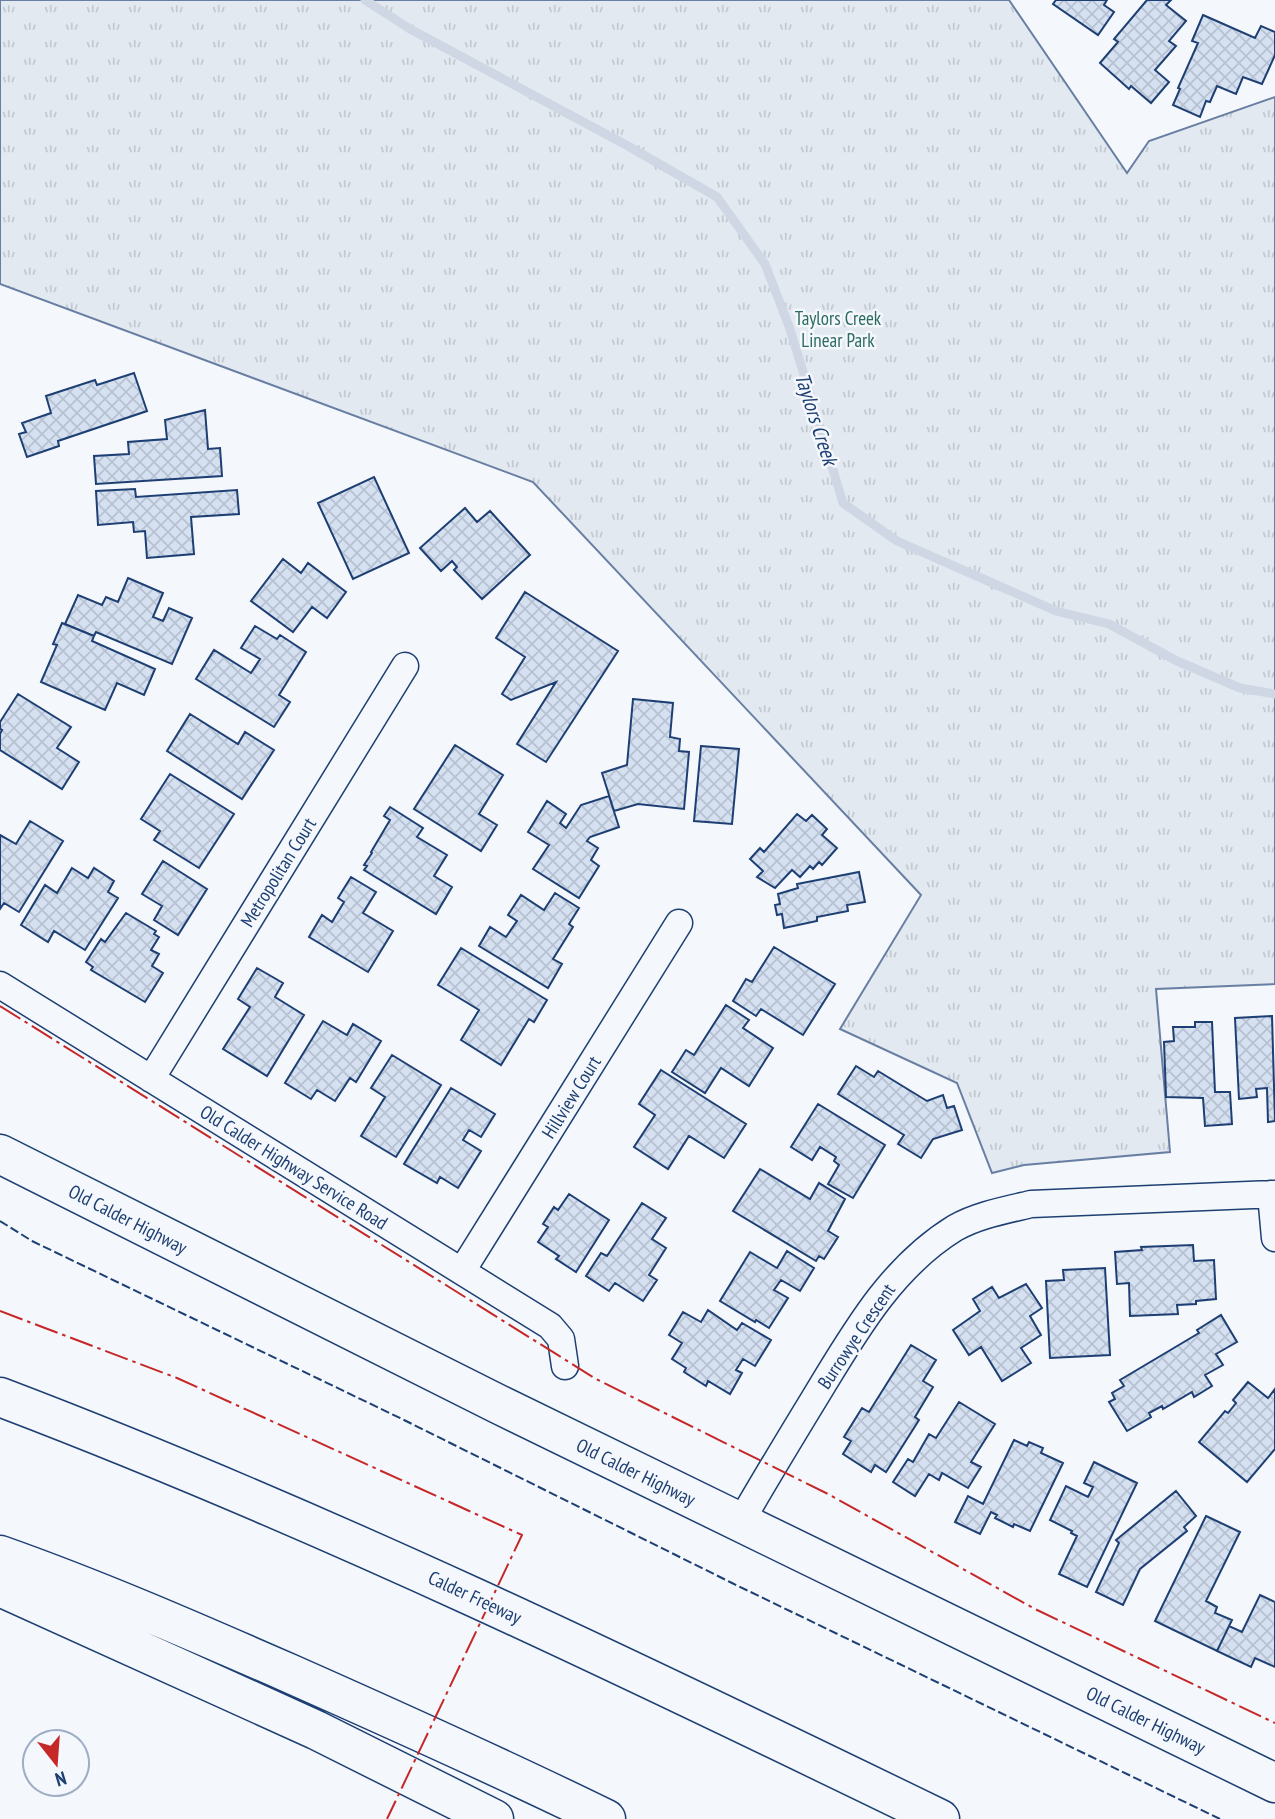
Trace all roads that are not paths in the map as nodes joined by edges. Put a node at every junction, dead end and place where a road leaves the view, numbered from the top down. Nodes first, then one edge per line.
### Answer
1 (405, 666) dead end
2 (680, 923) dead end
3 (0, 985) edge
4 (151, 1079) junction
5 (0, 1154) edge
6 (1273, 1194) edge
7 (1275, 1238) edge
8 (462, 1271) junction
9 (565, 1366) dead end
10 (0, 1397) edge
11 (740, 1523) junction
12 (0, 1555) edge
13 (0, 1587) edge
14 (1275, 1783) edge
15 (494, 1819) edge
16 (606, 1819) edge
17 (940, 1819) edge

1 - 4 street, Metropolitan Court
2 - 8 street, Hillview Court
3 - 4 street, Old Calder Highway Service Road
4 - 8 street, Old Calder Highway Service Road
5 - 11 main road, Old Calder Highway
6 - 7 street
6 - 11 street, Burrowye Crescent
8 - 9 street, Old Calder Highway Service Road
10 - 17 main road, Calder Freeway
11 - 14 main road, Old Calder Highway
12 - 16 main road
13 - 15 main road

